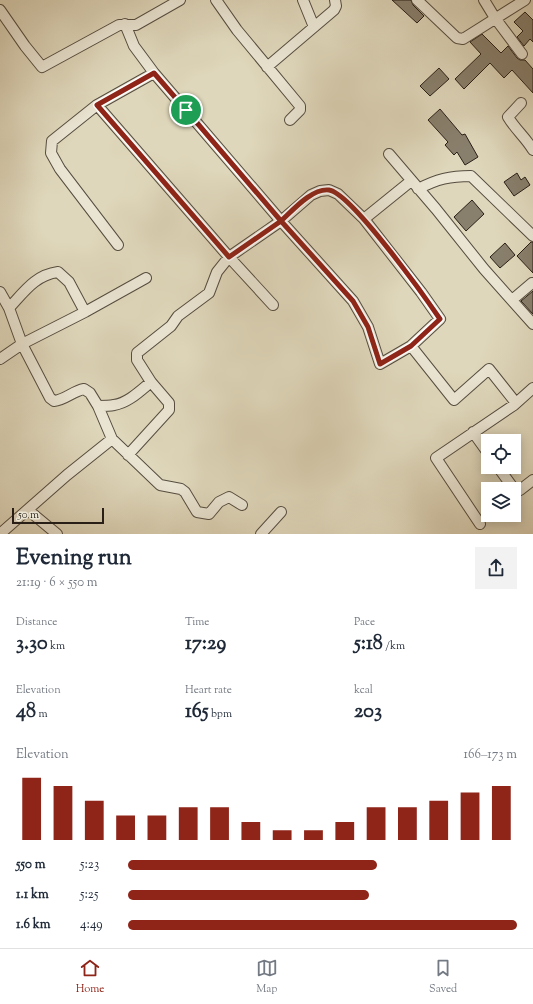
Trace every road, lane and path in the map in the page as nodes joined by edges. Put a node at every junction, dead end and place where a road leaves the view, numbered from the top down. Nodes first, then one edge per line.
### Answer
1 (180, 0) edge
2 (216, 0) edge
3 (303, 0) edge
4 (335, 0) edge
5 (417, 0) edge
6 (484, 0) edge
7 (526, 0) edge
8 (0, 10) edge
9 (495, 18) junction
10 (126, 24) junction
11 (314, 27) junction
12 (522, 54) dead end
13 (267, 67) junction
14 (154, 73) junction
15 (522, 103) dead end
16 (97, 105) junction
17 (290, 120) dead end
18 (533, 150) edge
19 (389, 154) dead end
20 (415, 185) junction
21 (364, 219) junction
22 (281, 221) junction
23 (532, 233) edge
24 (118, 245) dead end
25 (229, 257) junction
26 (146, 278) dead end
27 (532, 283) edge
28 (0, 292) edge
29 (512, 300) junction
30 (273, 305) dead end
31 (9, 308) junction
32 (85, 312) junction
33 (533, 324) edge
34 (22, 344) junction
35 (411, 346) junction
36 (0, 359) edge
37 (151, 382) junction
38 (533, 388) edge
39 (516, 403) junction
40 (98, 406) junction
41 (473, 432) junction
42 (112, 439) junction
43 (481, 444) edge
44 (128, 455) junction
45 (533, 480) edge
46 (521, 489) edge
47 (242, 505) dead end
48 (28, 510) junction
49 (281, 512) dead end
50 (480, 524) dead end
51 (0, 534) edge
52 (57, 534) edge
53 (261, 534) edge

1 - 10 street
2 - 13 street
3 - 11 street
4 - 11 street
5 - 9 street
6 - 9 street
7 - 9 street
8 - 10 street
9 - 12 street
10 - 14 street
11 - 13 street
13 - 17 street
14 - 16 street
14 - 22 street
15 - 18 street
16 - 24 street
16 - 25 street
19 - 20 street
20 - 21 street
20 - 23 street
20 - 29 street
21 - 22 street
21 - 35 street
22 - 25 street
22 - 35 street
25 - 30 street
25 - 37 street
26 - 32 street
27 - 29 street
28 - 31 street
29 - 33 street
31 - 32 street
31 - 34 street
32 - 34 street
34 - 36 street
34 - 40 street
35 - 39 street
37 - 40 street
37 - 44 street
38 - 39 street
39 - 41 street
40 - 42 street
41 - 43 street
41 - 50 street
42 - 44 street
42 - 48 street
44 - 47 street
45 - 46 street
48 - 51 street
48 - 52 street
49 - 53 street

